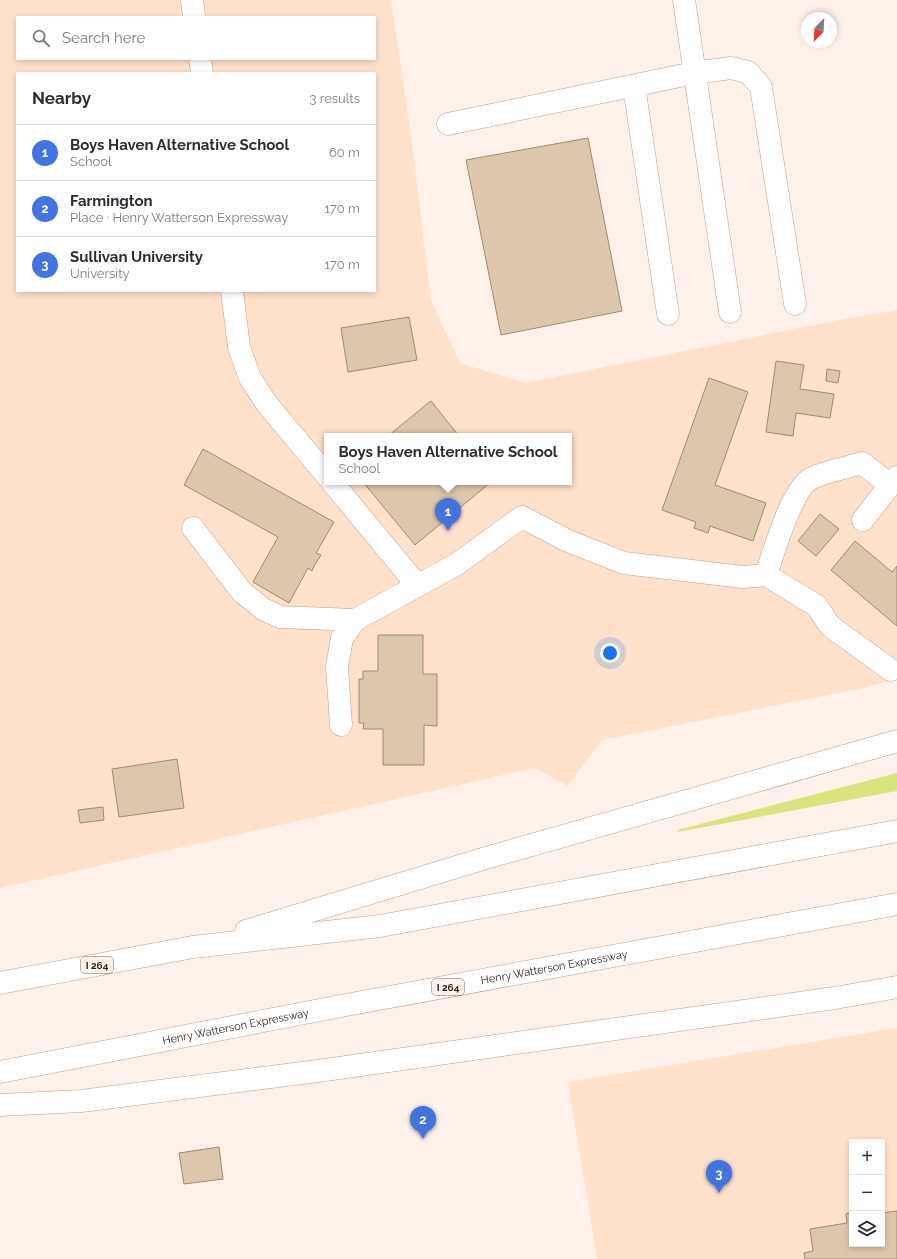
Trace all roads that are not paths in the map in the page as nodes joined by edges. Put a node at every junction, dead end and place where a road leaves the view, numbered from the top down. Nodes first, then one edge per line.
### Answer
1 (192, 0) edge
2 (684, 0) edge
3 (194, 16) edge
4 (200, 60) edge
5 (202, 72) edge
6 (694, 73) junction
7 (634, 86) junction
8 (448, 124) dead end
9 (232, 292) edge
10 (795, 304) dead end
11 (730, 312) dead end
12 (668, 314) dead end
13 (324, 472) edge
14 (893, 481) edge
15 (334, 485) edge
16 (863, 520) dead end
17 (193, 528) dead end
18 (766, 575) junction
19 (417, 585) junction
20 (355, 620) junction
21 (891, 670) dead end
22 (341, 724) dead end
23 (897, 741) edge
24 (897, 831) edge
25 (897, 904) edge
26 (194, 947) junction
27 (0, 983) edge
28 (897, 987) edge
29 (0, 1072) edge
30 (0, 1105) edge

1 - 3 main road
2 - 6 main road
4 - 5 main road
6 - 7 main road
6 - 10 main road
6 - 11 main road
7 - 8 main road
7 - 12 main road
9 - 13 main road
14 - 16 main road
14 - 18 main road
15 - 19 main road
17 - 20 main road
18 - 19 main road
18 - 21 main road
19 - 20 main road
20 - 22 main road
23 - 26 main road
24 - 26 main road, I 264
25 - 29 main road, Henry Watterson Expressway / I 264
26 - 27 main road, I 264
28 - 30 main road

